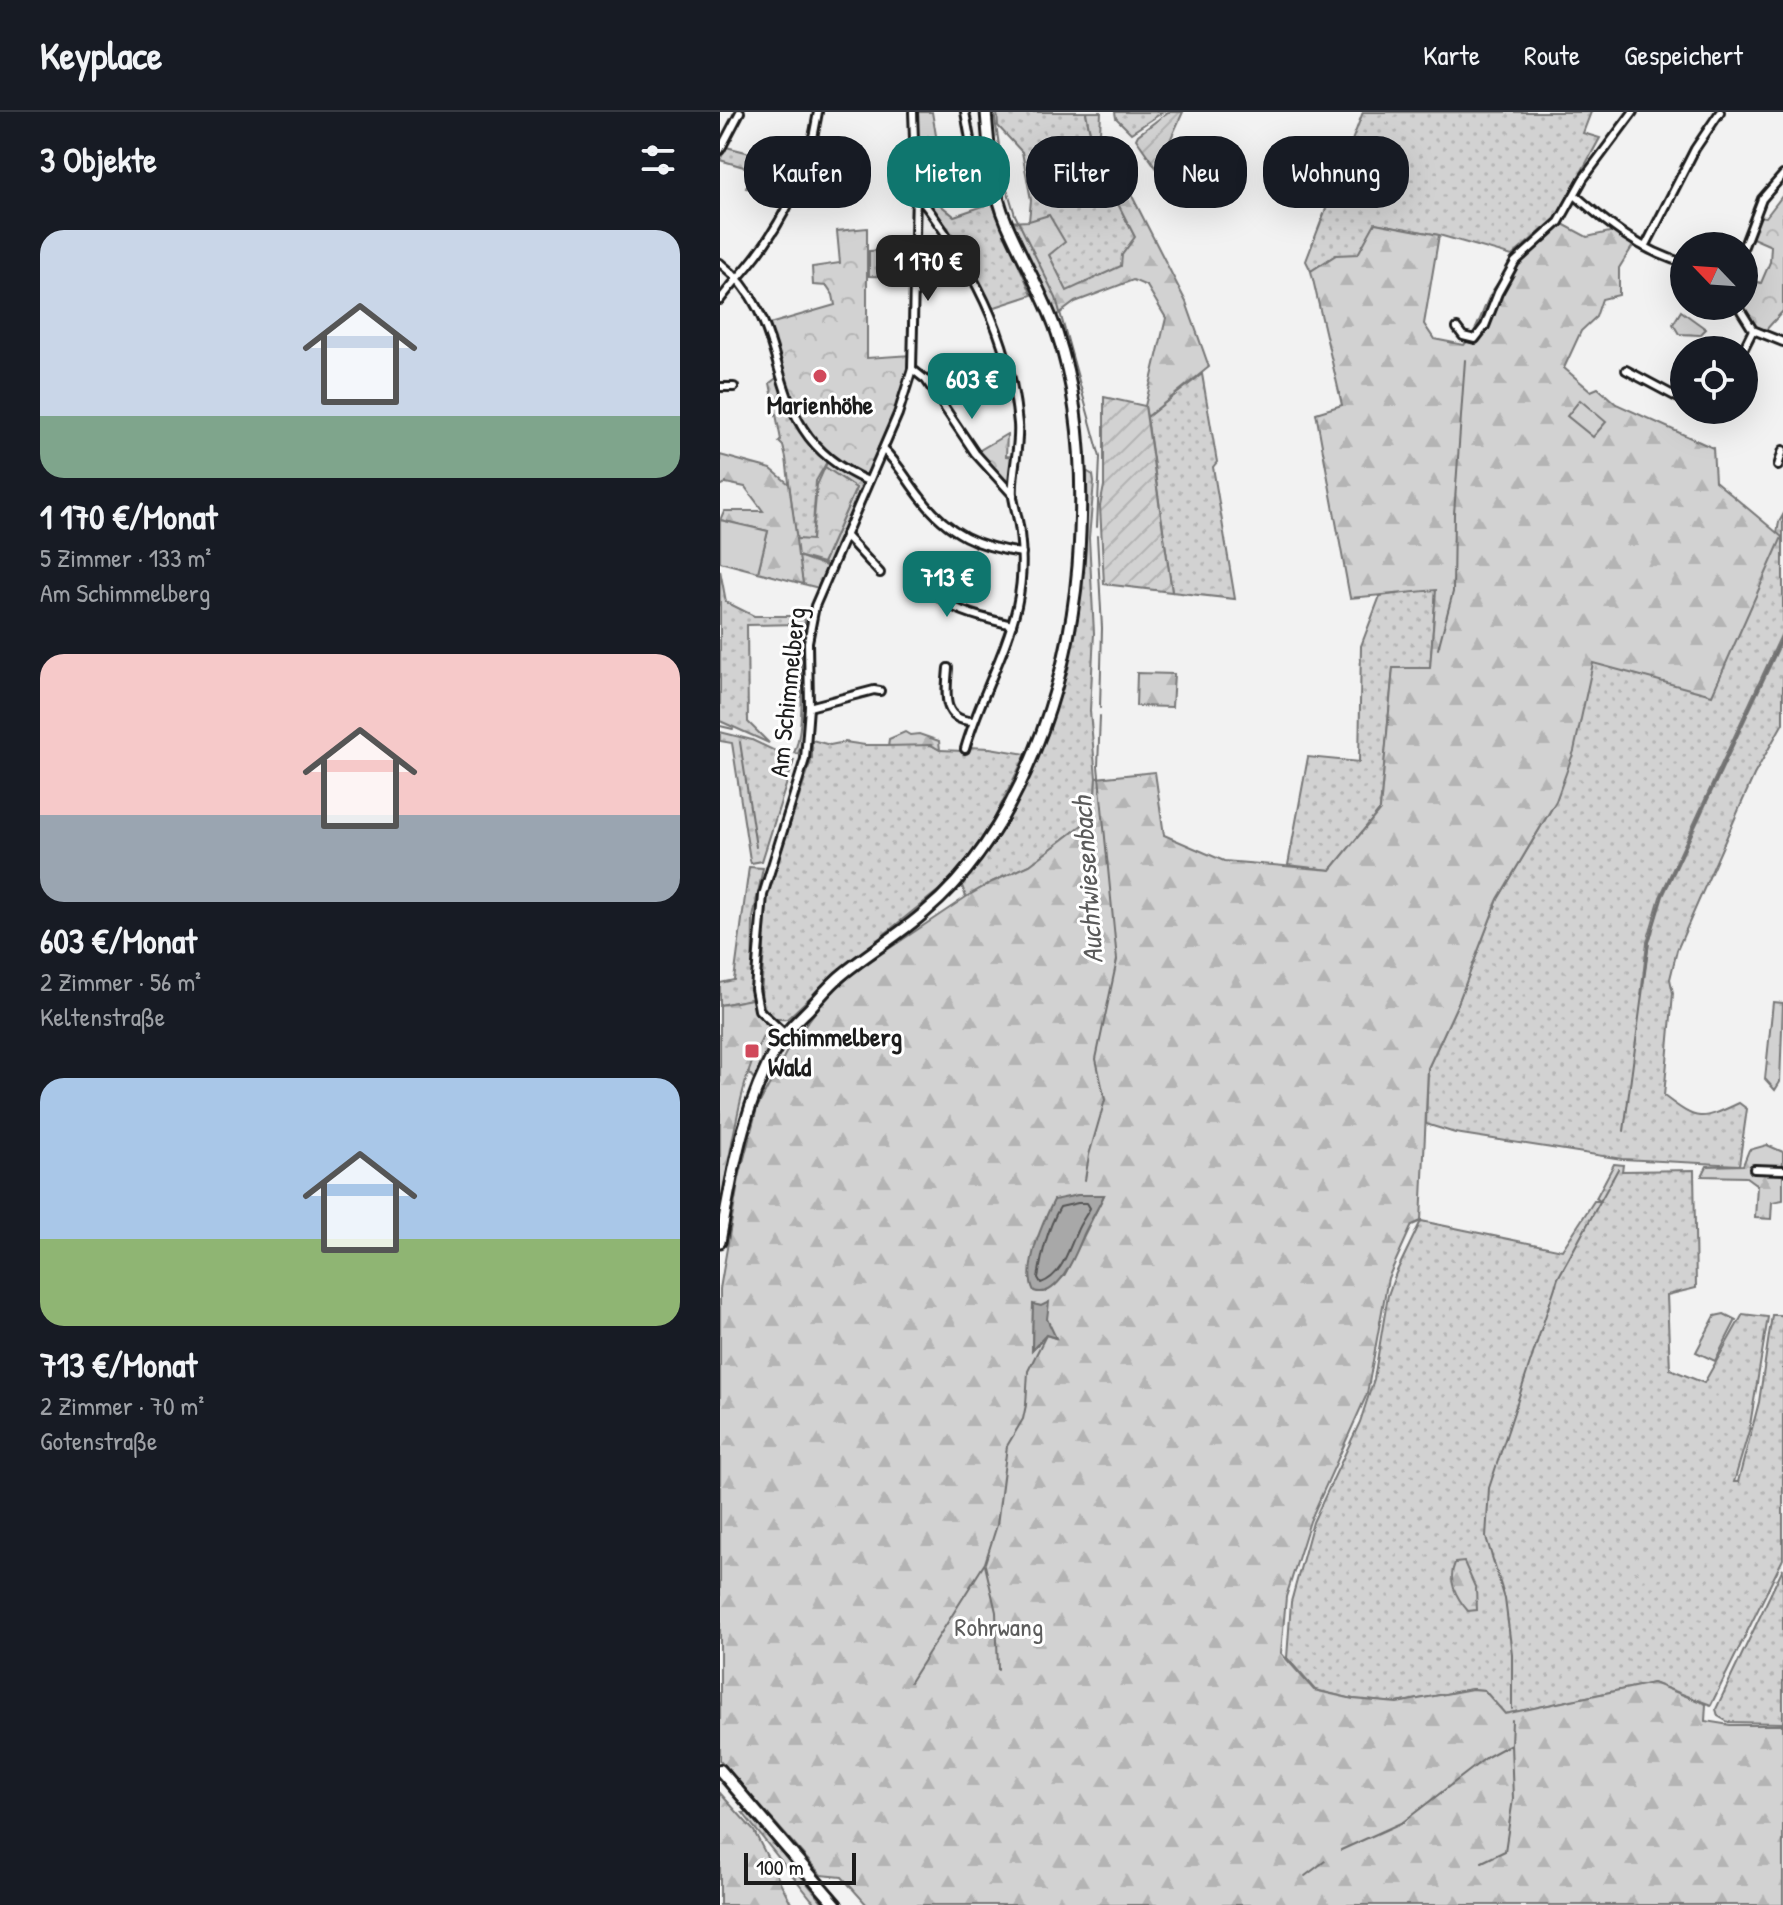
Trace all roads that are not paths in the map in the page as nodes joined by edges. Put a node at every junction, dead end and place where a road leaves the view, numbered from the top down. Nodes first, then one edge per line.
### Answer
1 (740, 112) edge
2 (818, 112) edge
3 (913, 112) edge
4 (965, 112) edge
5 (986, 112) edge
6 (1633, 112) edge
7 (1720, 112) edge
8 (914, 136) edge
9 (969, 136) edge
10 (720, 150) edge
11 (1783, 175) edge
12 (1576, 196) junction
13 (916, 208) edge
14 (928, 208) edge
15 (1749, 232) edge
16 (1645, 247) junction
17 (1670, 257) edge
18 (720, 263) edge
19 (736, 278) junction
20 (720, 300) edge
21 (1747, 320) edge
22 (1457, 328) dead end
23 (1753, 330) junction
24 (1750, 336) edge
25 (1783, 342) edge
26 (912, 369) junction
27 (1626, 370) dead end
28 (720, 387) edge
29 (734, 387) dead end
30 (1670, 394) edge
31 (883, 449) junction
32 (1783, 450) edge
33 (1778, 466) dead end
34 (868, 481) junction
35 (1013, 495) junction
36 (845, 535) junction
37 (1022, 553) junction
38 (938, 570) dead end
39 (880, 573) dead end
40 (1012, 625) junction
41 (948, 668) dead end
42 (880, 691) dead end
43 (809, 707) junction
44 (973, 721) junction
45 (965, 749) dead end
46 (785, 1034) junction
47 (1754, 1169) dead end
48 (1783, 1170) edge
49 (720, 1242) edge
50 (720, 1770) edge
51 (836, 1905) edge

1 - 10 street
2 - 19 street
3 - 8 street, Am Schimmelberg
4 - 9 street
5 - 46 street
6 - 12 street
7 - 16 street
11 - 15 street
12 - 16 street
12 - 22 street
13 - 26 street, Am Schimmelberg
14 - 35 street
16 - 17 street
18 - 19 street
19 - 20 street
19 - 34 street
21 - 23 street
23 - 24 street
23 - 25 street
26 - 31 street, Am Schimmelberg
26 - 35 street
27 - 30 street
28 - 29 street
31 - 34 street, Am Schimmelberg
31 - 37 street
32 - 33 street
34 - 36 street, Am Schimmelberg
35 - 37 street
36 - 39 street
36 - 43 street, Am Schimmelberg
37 - 40 street
38 - 40 street
40 - 44 street
41 - 44 street
42 - 43 street
43 - 46 street, Am Schimmelberg
44 - 45 street
46 - 49 street
47 - 48 street
50 - 51 main road

